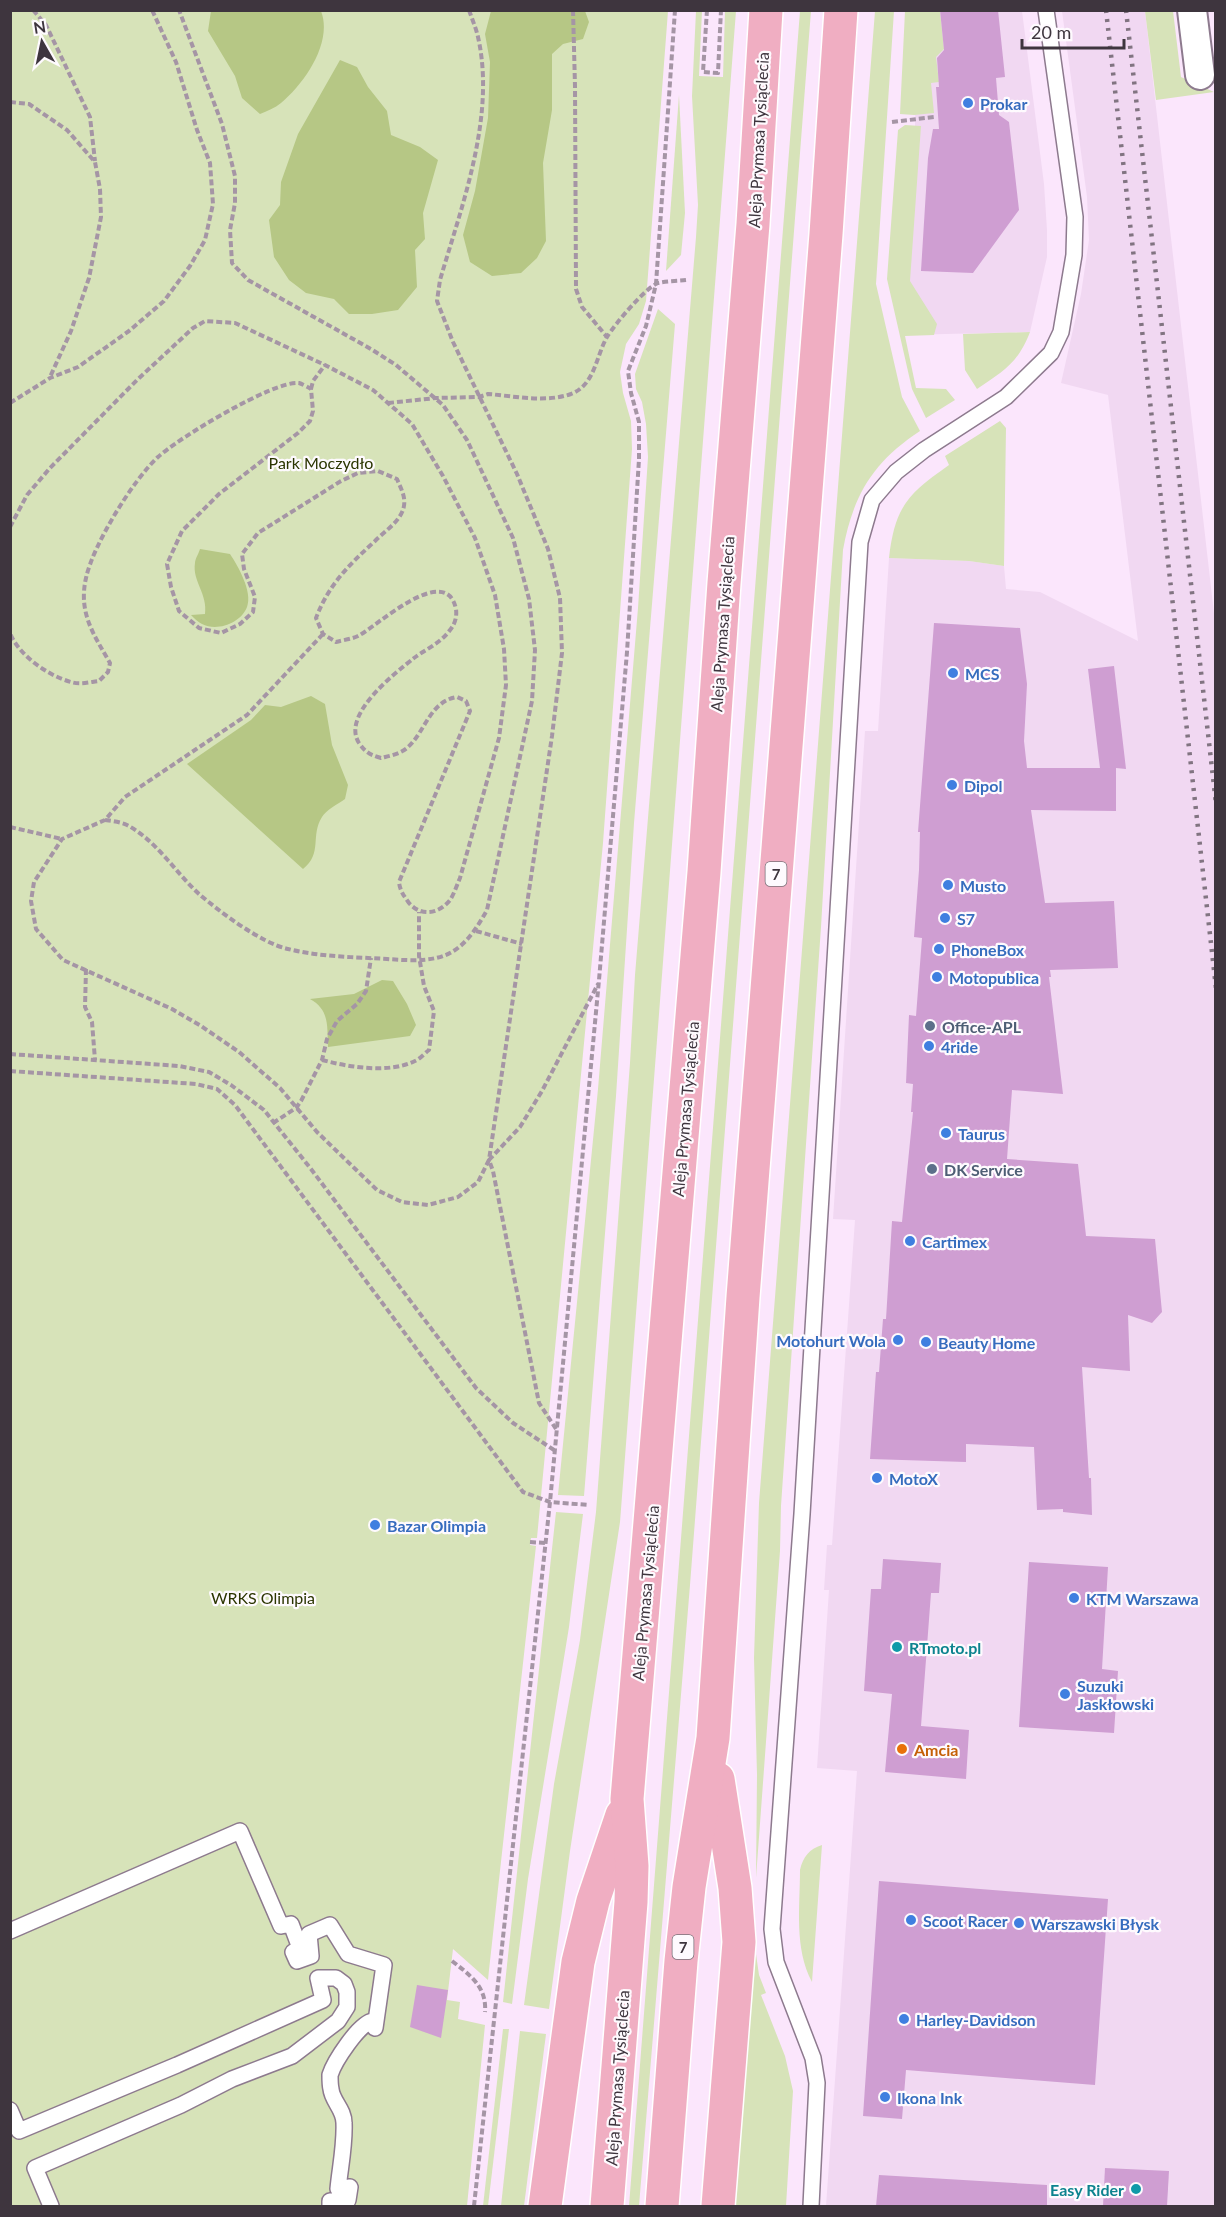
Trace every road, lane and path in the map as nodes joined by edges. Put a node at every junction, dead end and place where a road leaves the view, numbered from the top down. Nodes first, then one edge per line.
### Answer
1 (33, 10) edge
2 (152, 10) edge
3 (179, 10) edge
4 (470, 10) edge
5 (573, 10) edge
6 (675, 10) edge
7 (707, 10) edge
8 (721, 10) edge
9 (766, 10) edge
10 (841, 10) edge
11 (1046, 10) edge
12 (1192, 10) edge
13 (1208, 78) edge
14 (10, 102) edge
15 (934, 117) dead end
16 (892, 122) dead end
17 (95, 162) junction
18 (686, 280) dead end
19 (656, 284) junction
20 (607, 337) junction
21 (325, 365) junction
22 (50, 378) junction
23 (311, 389) junction
24 (479, 397) junction
25 (436, 398) junction
26 (10, 403) edge
27 (387, 403) junction
28 (10, 527) edge
29 (10, 633) edge
30 (323, 634) junction
31 (105, 820) junction
32 (10, 828) edge
33 (62, 839) junction
34 (419, 912) junction
35 (476, 931) junction
36 (522, 944) junction
37 (371, 958) junction
38 (421, 961) junction
39 (86, 969) junction
40 (599, 980) junction
41 (10, 1054) edge
42 (95, 1060) junction
43 (322, 1060) junction
44 (10, 1071) edge
45 (296, 1108) junction
46 (273, 1123) junction
47 (489, 1160) junction
48 (556, 1430) junction
49 (554, 1451) junction
50 (550, 1502) junction
51 (589, 1505) dead end
52 (530, 1542) dead end
53 (545, 1544) junction
54 (712, 1738) junction
55 (627, 1799) junction
56 (10, 1931) edge
57 (452, 1961) dead end
58 (485, 2012) dead end
59 (10, 2110) edge
60 (51, 2206) edge
61 (330, 2206) edge
62 (474, 2206) edge
63 (545, 2206) edge
64 (607, 2206) edge
65 (662, 2206) edge
66 (718, 2206) edge
67 (811, 2206) edge

1 - 17 path
2 - 22 path
3 - 25 path
4 - 24 path
5 - 20 path
6 - 19 path
7 - 8 path
9 - 55 main road, Aleja Prymasa Tysiąclecia
10 - 54 main road, 7
11 - 67 lane
12 - 13 street
14 - 17 path
15 - 16 path
17 - 22 path
18 - 19 path
19 - 20 path
19 - 40 path
20 - 24 path
21 - 23 path
21 - 27 path
21 - 28 path
22 - 26 path
23 - 29 path
23 - 30 path
24 - 25 path
24 - 36 path
25 - 27 path
25 - 35 path
27 - 34 path
30 - 31 path
30 - 34 path
31 - 33 path
31 - 37 path
32 - 33 path
33 - 39 path
34 - 38 path
35 - 36 path
35 - 38 path
36 - 47 path
37 - 38 path
37 - 43 path
38 - 43 path
39 - 42 path
39 - 45 path
40 - 47 path
40 - 48 path
41 - 42 path
42 - 46 path
43 - 45 path
44 - 50 path
45 - 46 path
45 - 47 path
46 - 49 path
47 - 48 path
48 - 49 path
49 - 50 path
50 - 51 path
50 - 53 path
52 - 53 path
53 - 62 path
54 - 65 main road, 7
54 - 66 main road
55 - 63 main road
55 - 64 main road, Aleja Prymasa Tysiąclecia
56 - 61 lane
57 - 58 path
59 - 60 lane

